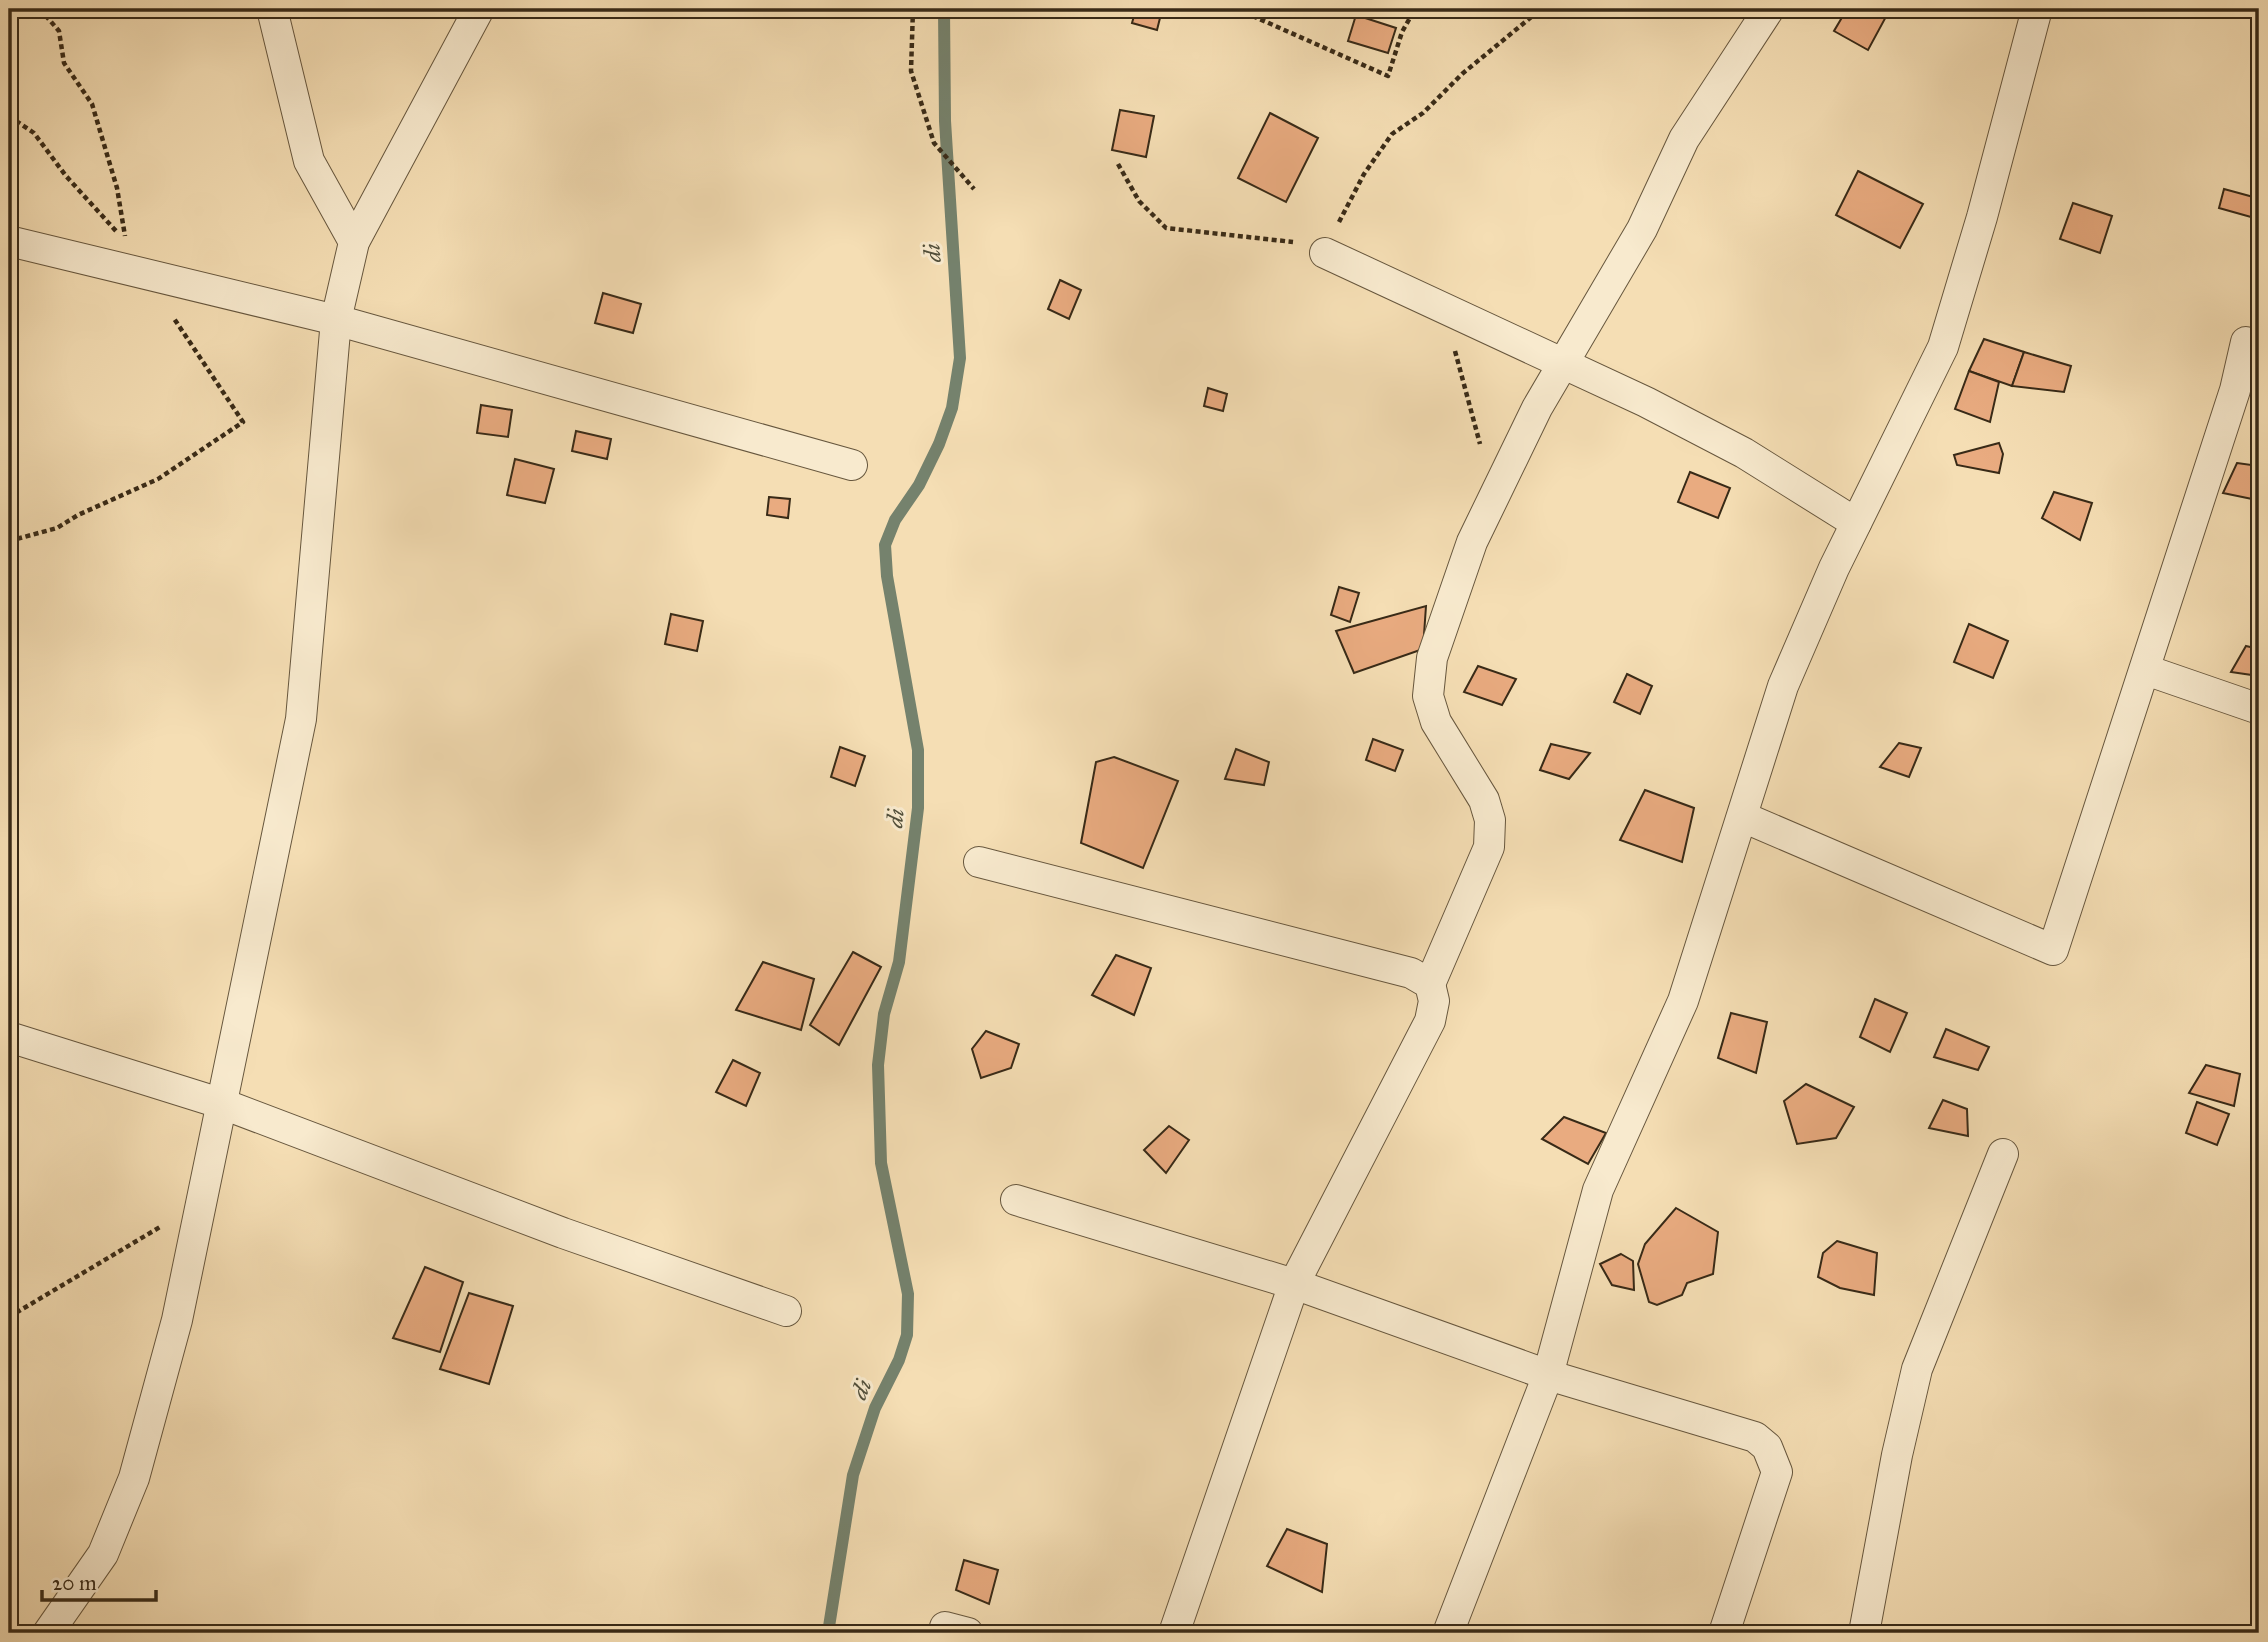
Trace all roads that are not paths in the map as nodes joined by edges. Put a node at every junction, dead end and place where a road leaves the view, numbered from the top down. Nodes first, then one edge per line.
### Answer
1 (272, 9) edge
2 (479, 9) edge
3 (2037, 9) edge
4 (1765, 14) edge
5 (9, 241) edge
6 (354, 242) junction
7 (1325, 253) road end
8 (336, 320) junction
9 (2246, 342) dead end
10 (1563, 364) junction
11 (852, 465) dead end
12 (1856, 523) junction
13 (2146, 670) junction
14 (2259, 709) edge
15 (1743, 817) junction
16 (979, 862) dead end
17 (1430, 984) junction
18 (9, 1037) edge
19 (223, 1104) junction
20 (2003, 1154) dead end
21 (1016, 1200) dead end
22 (1294, 1284) junction
23 (786, 1311) dead end
24 (1548, 1375) junction
25 (48, 1633) edge
26 (1174, 1633) edge
27 (1448, 1633) edge
28 (1724, 1633) edge
29 (1864, 1633) edge

1 - 6 street
2 - 6 street
3 - 12 street
4 - 10 street
5 - 8 street
6 - 8 street
7 - 10 street
8 - 11 street
8 - 19 street
9 - 13 street
10 - 12 street
10 - 17 street
12 - 15 street
13 - 14 street
13 - 15 street
15 - 24 street
16 - 17 street
17 - 22 street
18 - 19 street
19 - 23 street
19 - 25 street
20 - 29 street
21 - 22 street
22 - 24 street
22 - 26 street
24 - 27 street
24 - 28 street

